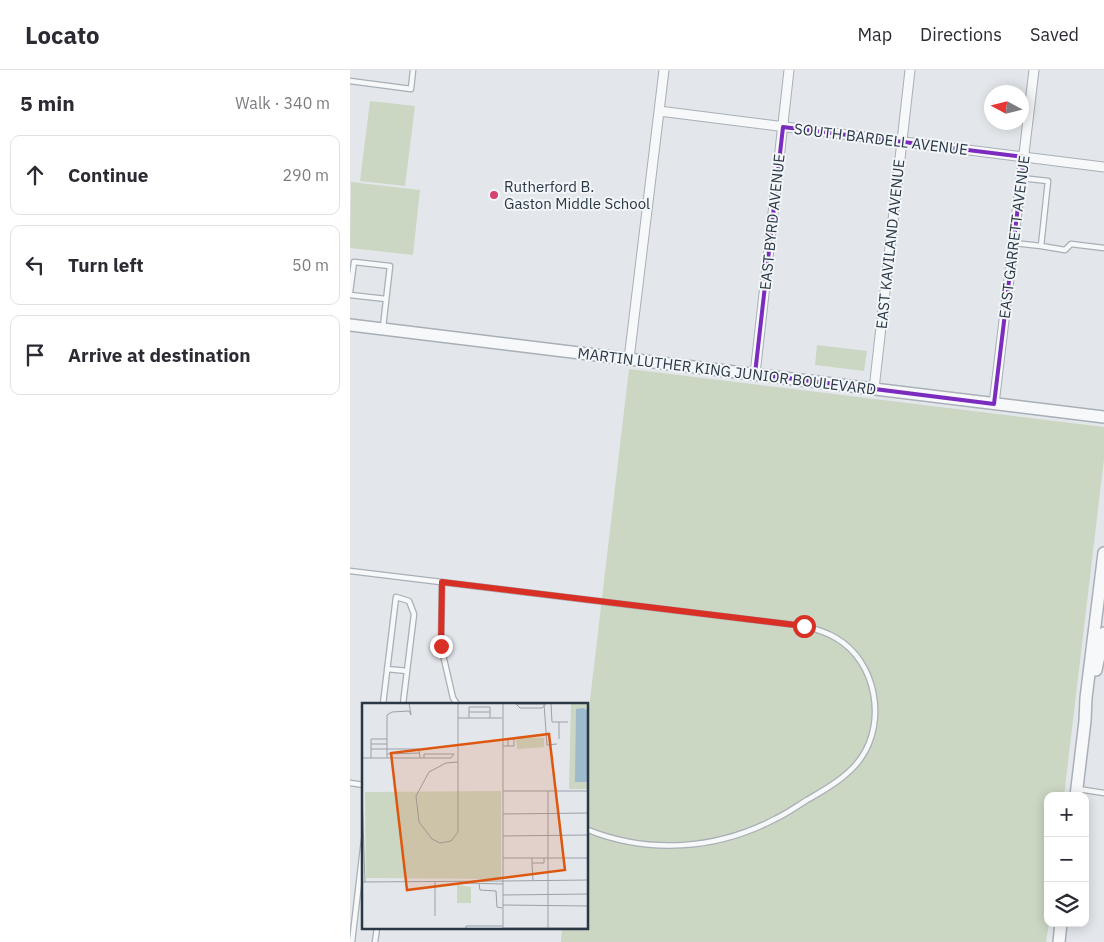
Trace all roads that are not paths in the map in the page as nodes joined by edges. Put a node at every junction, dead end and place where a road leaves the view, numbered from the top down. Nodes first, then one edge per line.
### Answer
1 (413, 70) edge
2 (664, 70) edge
3 (789, 70) edge
4 (910, 70) edge
5 (1034, 70) edge
6 (350, 81) edge
7 (659, 111) junction
8 (783, 127) junction
9 (902, 142) junction
10 (1024, 157) junction
11 (1104, 167) edge
12 (1021, 178) junction
13 (1013, 243) junction
14 (1041, 246) junction
15 (1104, 248) edge
16 (350, 294) edge
17 (386, 299) junction
18 (350, 325) edge
19 (383, 329) junction
20 (629, 359) junction
21 (755, 374) junction
22 (874, 389) junction
23 (994, 404) junction
24 (1104, 417) edge
25 (1104, 553) edge
26 (350, 570) edge
27 (442, 582) junction
28 (1104, 633) edge
29 (387, 669) junction
30 (407, 671) junction
31 (382, 703) edge
32 (403, 703) edge
33 (456, 703) edge
34 (1085, 721) junction
35 (1076, 792) edge
36 (1089, 792) edge
37 (1104, 793) edge
38 (589, 830) edge
39 (362, 857) edge
40 (1060, 927) edge
41 (352, 942) edge
42 (1058, 942) edge

1 - 6 lane
2 - 7 street
3 - 8 street, EAST BYRD AVENUE
4 - 9 street, EAST KAVILAND AVENUE
5 - 10 street, EAST GARRETT AVENUE
7 - 8 street, SOUTH BARDELL AVENUE
7 - 20 street
8 - 9 street, SOUTH BARDELL AVENUE
8 - 21 street, EAST BYRD AVENUE
9 - 10 street, SOUTH BARDELL AVENUE
9 - 22 street, EAST KAVILAND AVENUE
10 - 11 street, SOUTH BARDELL AVENUE
10 - 12 street, EAST GARRETT AVENUE
12 - 13 street, EAST GARRETT AVENUE
12 - 14 lane
13 - 14 lane
13 - 23 street, EAST GARRETT AVENUE
14 - 15 lane
16 - 17 lane
16 - 17 lane
17 - 19 lane
18 - 19 street, MARTIN LUTHER KING JUNIOR BOULEVARD
19 - 20 street, MARTIN LUTHER KING JUNIOR BOULEVARD
20 - 21 street, MARTIN LUTHER KING JUNIOR BOULEVARD
21 - 22 street, MARTIN LUTHER KING JUNIOR BOULEVARD
22 - 23 street, MARTIN LUTHER KING JUNIOR BOULEVARD
23 - 24 street, MARTIN LUTHER KING JUNIOR BOULEVARD
25 - 34 street
26 - 27 lane
27 - 33 lane
27 - 38 lane
28 - 34 street
29 - 30 lane
29 - 30 lane
29 - 31 lane
30 - 32 lane
34 - 35 street
36 - 37 lane
39 - 41 lane
40 - 42 street

